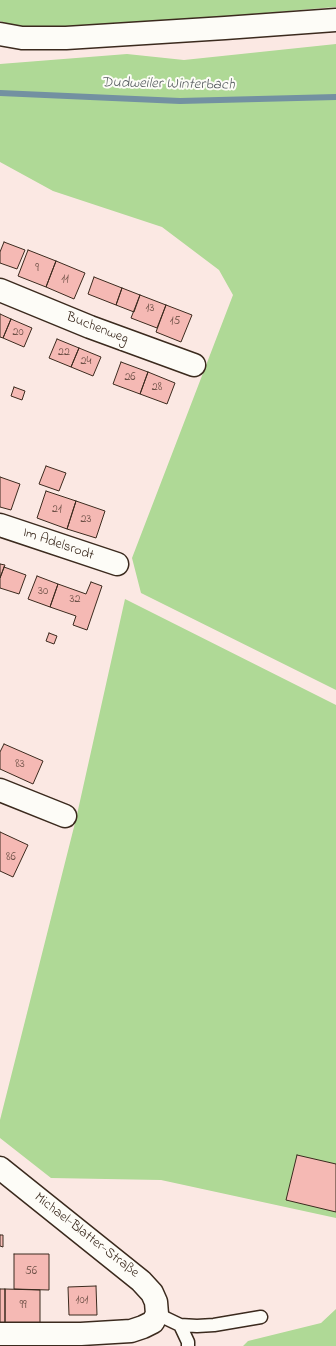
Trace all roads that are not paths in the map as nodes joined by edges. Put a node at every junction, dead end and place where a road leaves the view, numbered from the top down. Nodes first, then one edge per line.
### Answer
1 (336, 20) edge
2 (0, 34) edge
3 (0, 290) edge
4 (194, 365) dead end
5 (0, 525) edge
6 (117, 564) dead end
7 (0, 790) edge
8 (65, 816) dead end
9 (0, 1168) edge
10 (157, 1314) junction
11 (262, 1317) dead end
12 (180, 1325) junction
13 (0, 1334) edge
14 (188, 1346) edge

1 - 2 street
3 - 4 street, Buchenweg
5 - 6 street, Im Adelsrodt
7 - 8 street
9 - 10 street, Michael-Blatter-Straße
10 - 12 lane
10 - 13 street
11 - 12 lane
12 - 14 lane

